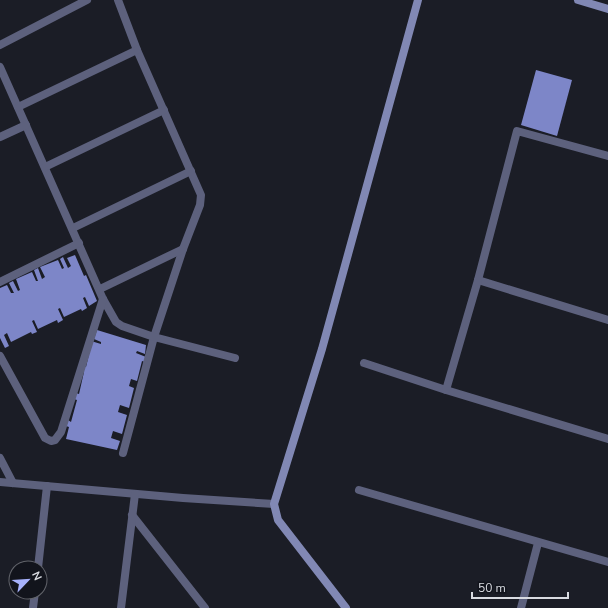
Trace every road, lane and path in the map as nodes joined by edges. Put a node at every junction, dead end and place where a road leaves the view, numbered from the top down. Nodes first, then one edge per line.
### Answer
1 (87, 0) edge
2 (118, 0) edge
3 (418, 0) edge
4 (578, 0) edge
5 (608, 8) edge
6 (0, 45) edge
7 (137, 50) junction
8 (0, 67) edge
9 (18, 107) junction
10 (164, 110) junction
11 (26, 125) junction
12 (0, 137) edge
13 (608, 156) edge
14 (45, 167) junction
15 (191, 171) junction
16 (72, 228) junction
17 (79, 243) junction
18 (183, 249) junction
19 (478, 280) junction
20 (0, 282) edge
21 (100, 289) junction
22 (103, 299) junction
23 (608, 320) edge
24 (154, 337) junction
25 (0, 356) edge
26 (235, 358) dead end
27 (364, 363) dead end
28 (446, 390) junction
29 (608, 439) edge
30 (123, 453) dead end
31 (0, 458) edge
32 (0, 482) edge
33 (13, 483) junction
34 (47, 486) junction
35 (359, 490) dead end
36 (135, 494) junction
37 (274, 504) junction
38 (132, 515) junction
39 (538, 543) junction
40 (39, 560) edge
41 (608, 562) edge
42 (121, 608) edge
43 (205, 608) edge
44 (346, 608) edge
45 (521, 608) edge

1 - 6 street
2 - 7 street
3 - 37 street
4 - 5 street
7 - 9 street
7 - 10 street
8 - 9 street
9 - 11 street
10 - 14 street
10 - 15 street
11 - 12 street
11 - 14 street
13 - 19 street
14 - 16 street
15 - 16 street
15 - 18 street
16 - 17 street
17 - 20 street
17 - 21 street
18 - 21 street
18 - 24 street
19 - 23 street
19 - 28 street
21 - 22 street
22 - 24 street
22 - 25 street
24 - 26 street
24 - 30 street
27 - 28 street
28 - 29 street
31 - 33 street
32 - 33 street
33 - 34 street
34 - 36 street
34 - 40 street
35 - 39 street
36 - 37 street
36 - 38 street
37 - 44 street
38 - 42 street
38 - 43 street
39 - 41 street
39 - 45 street

